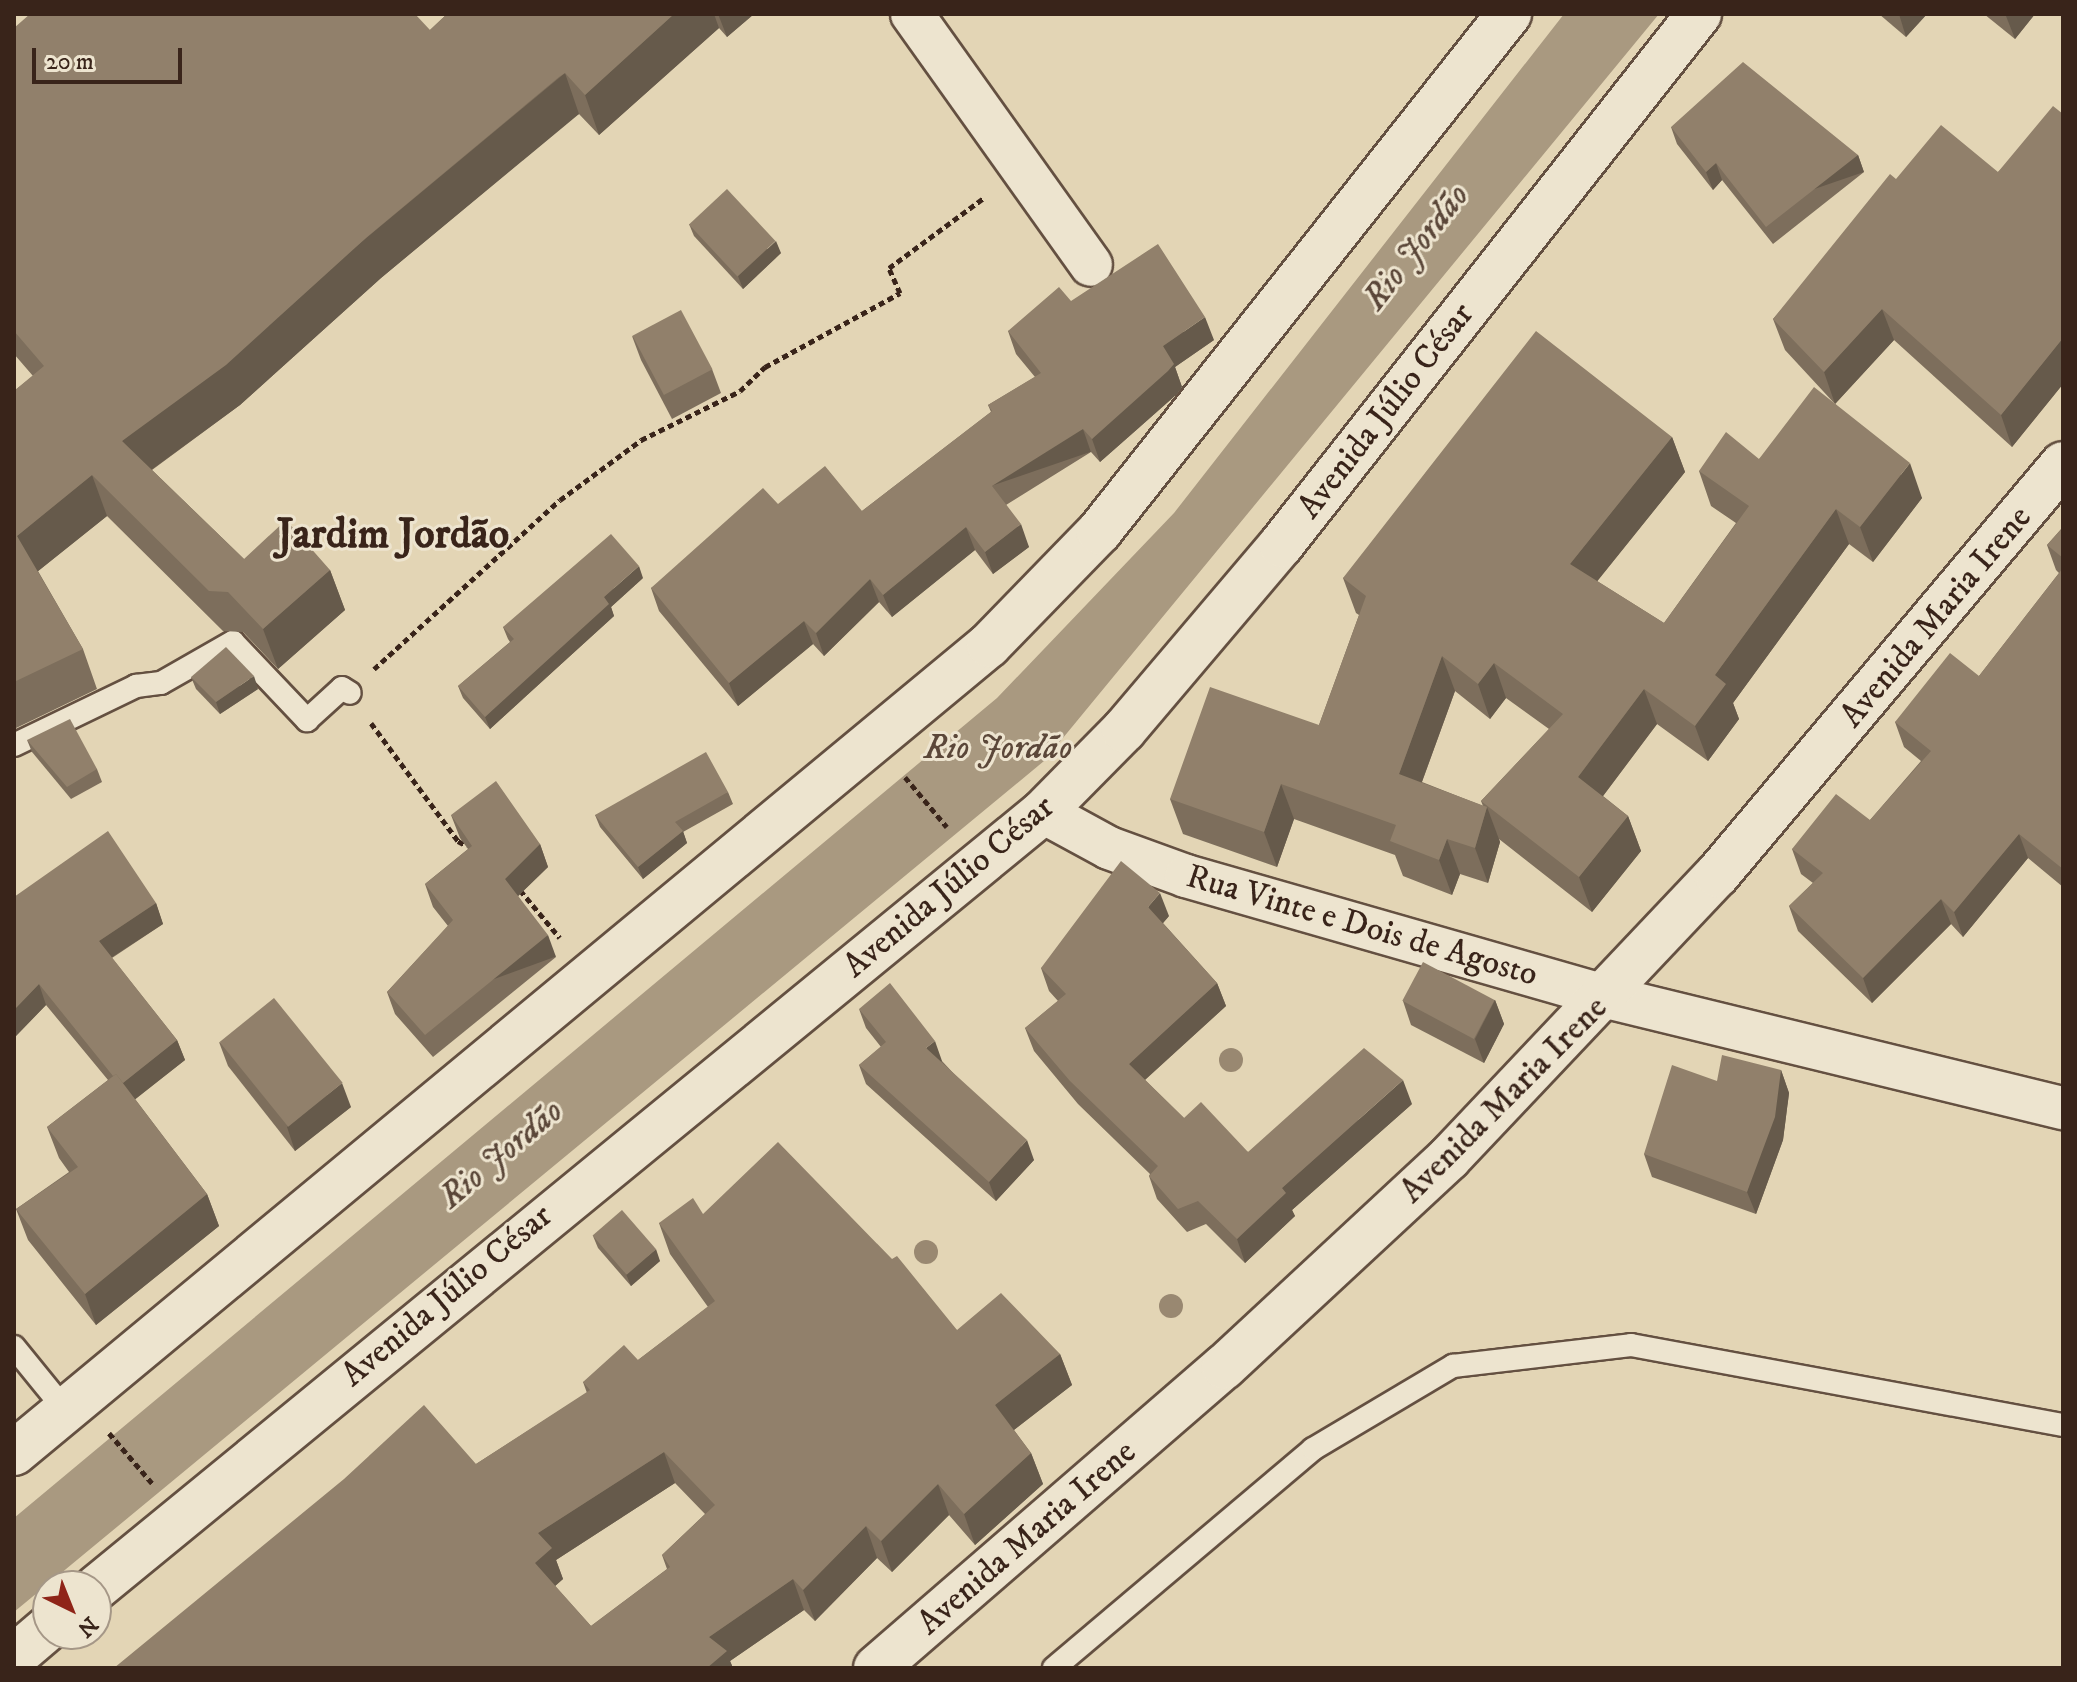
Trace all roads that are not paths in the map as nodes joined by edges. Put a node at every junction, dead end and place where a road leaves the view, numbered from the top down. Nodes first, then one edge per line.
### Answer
1 (912, 14) edge
2 (1509, 14) edge
3 (1699, 14) edge
4 (1091, 265) dead end
5 (2063, 464) edge
6 (350, 693) road end
7 (14, 745) edge
8 (1043, 812) junction
9 (1607, 997) junction
10 (2063, 1108) edge
11 (14, 1347) edge
12 (83, 1416) junction
13 (2063, 1425) edge
14 (14, 1453) edge
15 (112, 1575) edge
16 (32, 1642) edge
17 (14, 1657) edge
18 (876, 1668) edge
19 (1054, 1668) edge

1 - 4 street
2 - 12 street
3 - 8 street, Avenida Júlio César
5 - 9 street, Avenida Maria Irene
6 - 7 lane
8 - 9 street, Rua Vinte e Dois de Agosto
8 - 15 street, Avenida Júlio César
9 - 10 street, Rua Vinte e Dois de Agosto
9 - 18 street, Avenida Maria Irene
11 - 12 lane
12 - 14 street
13 - 19 lane
16 - 17 street

